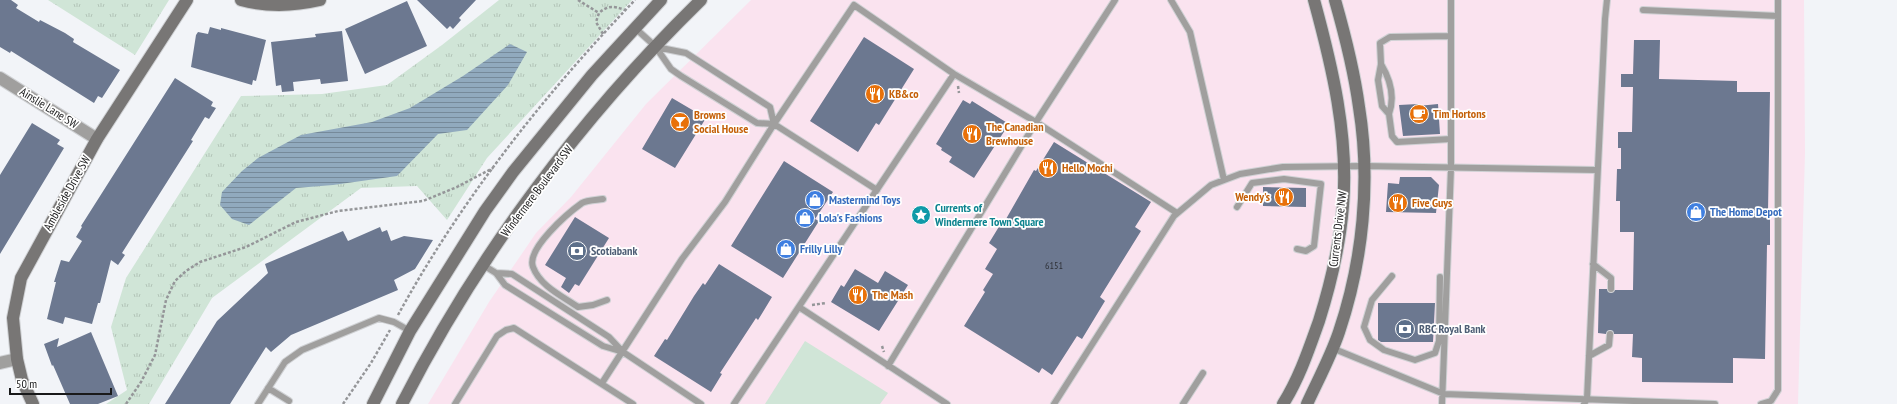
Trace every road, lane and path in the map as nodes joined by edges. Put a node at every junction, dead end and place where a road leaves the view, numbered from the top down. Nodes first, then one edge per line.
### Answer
1 (187, 0) edge
2 (241, 0) edge
3 (320, 0) edge
4 (578, 0) edge
5 (661, 0) edge
6 (701, 0) edge
7 (1115, 0) edge
8 (1171, 0) edge
9 (1314, 0) edge
10 (1335, 0) edge
11 (1451, 0) edge
12 (1607, 0) edge
13 (1778, 0) edge
14 (855, 3) edge
15 (625, 10) dead end
16 (1643, 10) dead end
17 (599, 13) junction
18 (1778, 16) junction
19 (635, 28) junction
20 (603, 34) dead end
21 (1451, 36) junction
22 (655, 46) junction
23 (1381, 64) junction
24 (954, 74) junction
25 (0, 78) edge
26 (1389, 114) junction
27 (1036, 122) junction
28 (774, 124) junction
29 (97, 139) junction
30 (1451, 139) junction
31 (1364, 166) junction
32 (1344, 167) junction
33 (493, 168) dead end
34 (1451, 168) junction
35 (1597, 170) junction
36 (1224, 180) junction
37 (877, 190) junction
38 (603, 199) dead end
39 (1237, 207) dead end
40 (1177, 213) junction
41 (1296, 248) dead end
42 (1593, 264) junction
43 (483, 265) junction
44 (496, 273) junction
45 (1392, 276) dead end
46 (1440, 277) dead end
47 (1611, 290) dead end
48 (607, 300) dead end
49 (799, 307) junction
50 (410, 331) junction
51 (1610, 334) dead end
52 (1332, 348) junction
53 (623, 352) junction
54 (1589, 356) junction
55 (17, 359) junction
56 (0, 363) edge
57 (888, 366) junction
58 (1203, 373) dead end
59 (602, 383) junction
60 (268, 388) junction
61 (1444, 394) junction
62 (289, 401) dead end
63 (1586, 402) edge
64 (33, 404) edge
65 (126, 404) edge
66 (258, 404) edge
67 (373, 404) edge
68 (402, 404) edge
69 (455, 404) edge
70 (633, 404) edge
71 (701, 404) edge
72 (734, 404) edge
73 (947, 404) edge
74 (1054, 404) edge
75 (1183, 404) edge
76 (1283, 404) edge
77 (1307, 404) edge
78 (1442, 404) edge
79 (1715, 404) edge
80 (1761, 404) edge

1 - 29 street, Ambleside Drive SW
2 - 3 street
4 - 17 path
5 - 19 street
6 - 22 street, Windermere Boulevard SW
7 - 27 lane
8 - 36 lane
9 - 32 street, Currents Drive NW
10 - 31 street, Currents Drive NW
11 - 21 lane
12 - 35 lane
13 - 18 lane
14 - 24 lane
14 - 28 lane
15 - 17 path
16 - 18 lane
17 - 20 path
18 - 80 lane
19 - 22 lane
19 - 50 street
21 - 23 lane
21 - 30 lane
22 - 28 lane
22 - 28 lane
22 - 43 street, Windermere Boulevard SW
23 - 26 lane
23 - 26 lane
24 - 27 lane
24 - 37 lane
25 - 29 street, Ainslie Lane SW
26 - 30 lane
27 - 40 lane
27 - 57 lane
28 - 37 lane
28 - 53 lane
29 - 55 street, Ambleside Drive SW
30 - 34 lane
31 - 32 lane
31 - 34 lane
31 - 52 street, Currents Drive NW
32 - 36 lane
32 - 76 street, Currents Drive NW
33 - 65 path
34 - 35 lane
34 - 61 lane
35 - 42 lane
36 - 40 lane
37 - 49 lane
38 - 48 lane
39 - 41 lane
40 - 74 lane
42 - 47 lane
42 - 54 lane
43 - 44 lane
43 - 68 street, Windermere Boulevard SW
44 - 53 lane
44 - 53 lane
45 - 46 lane
49 - 57 lane
49 - 72 lane
50 - 60 lane
50 - 67 street
51 - 54 lane
52 - 61 lane
52 - 77 street, Currents Drive NW
53 - 59 lane
53 - 71 lane
54 - 63 lane
55 - 56 street
55 - 64 street, Ambleside Drive SW
57 - 73 lane
58 - 75 lane
59 - 69 lane
59 - 70 lane
60 - 62 lane
60 - 66 lane
61 - 63 lane
61 - 78 lane
63 - 79 lane

